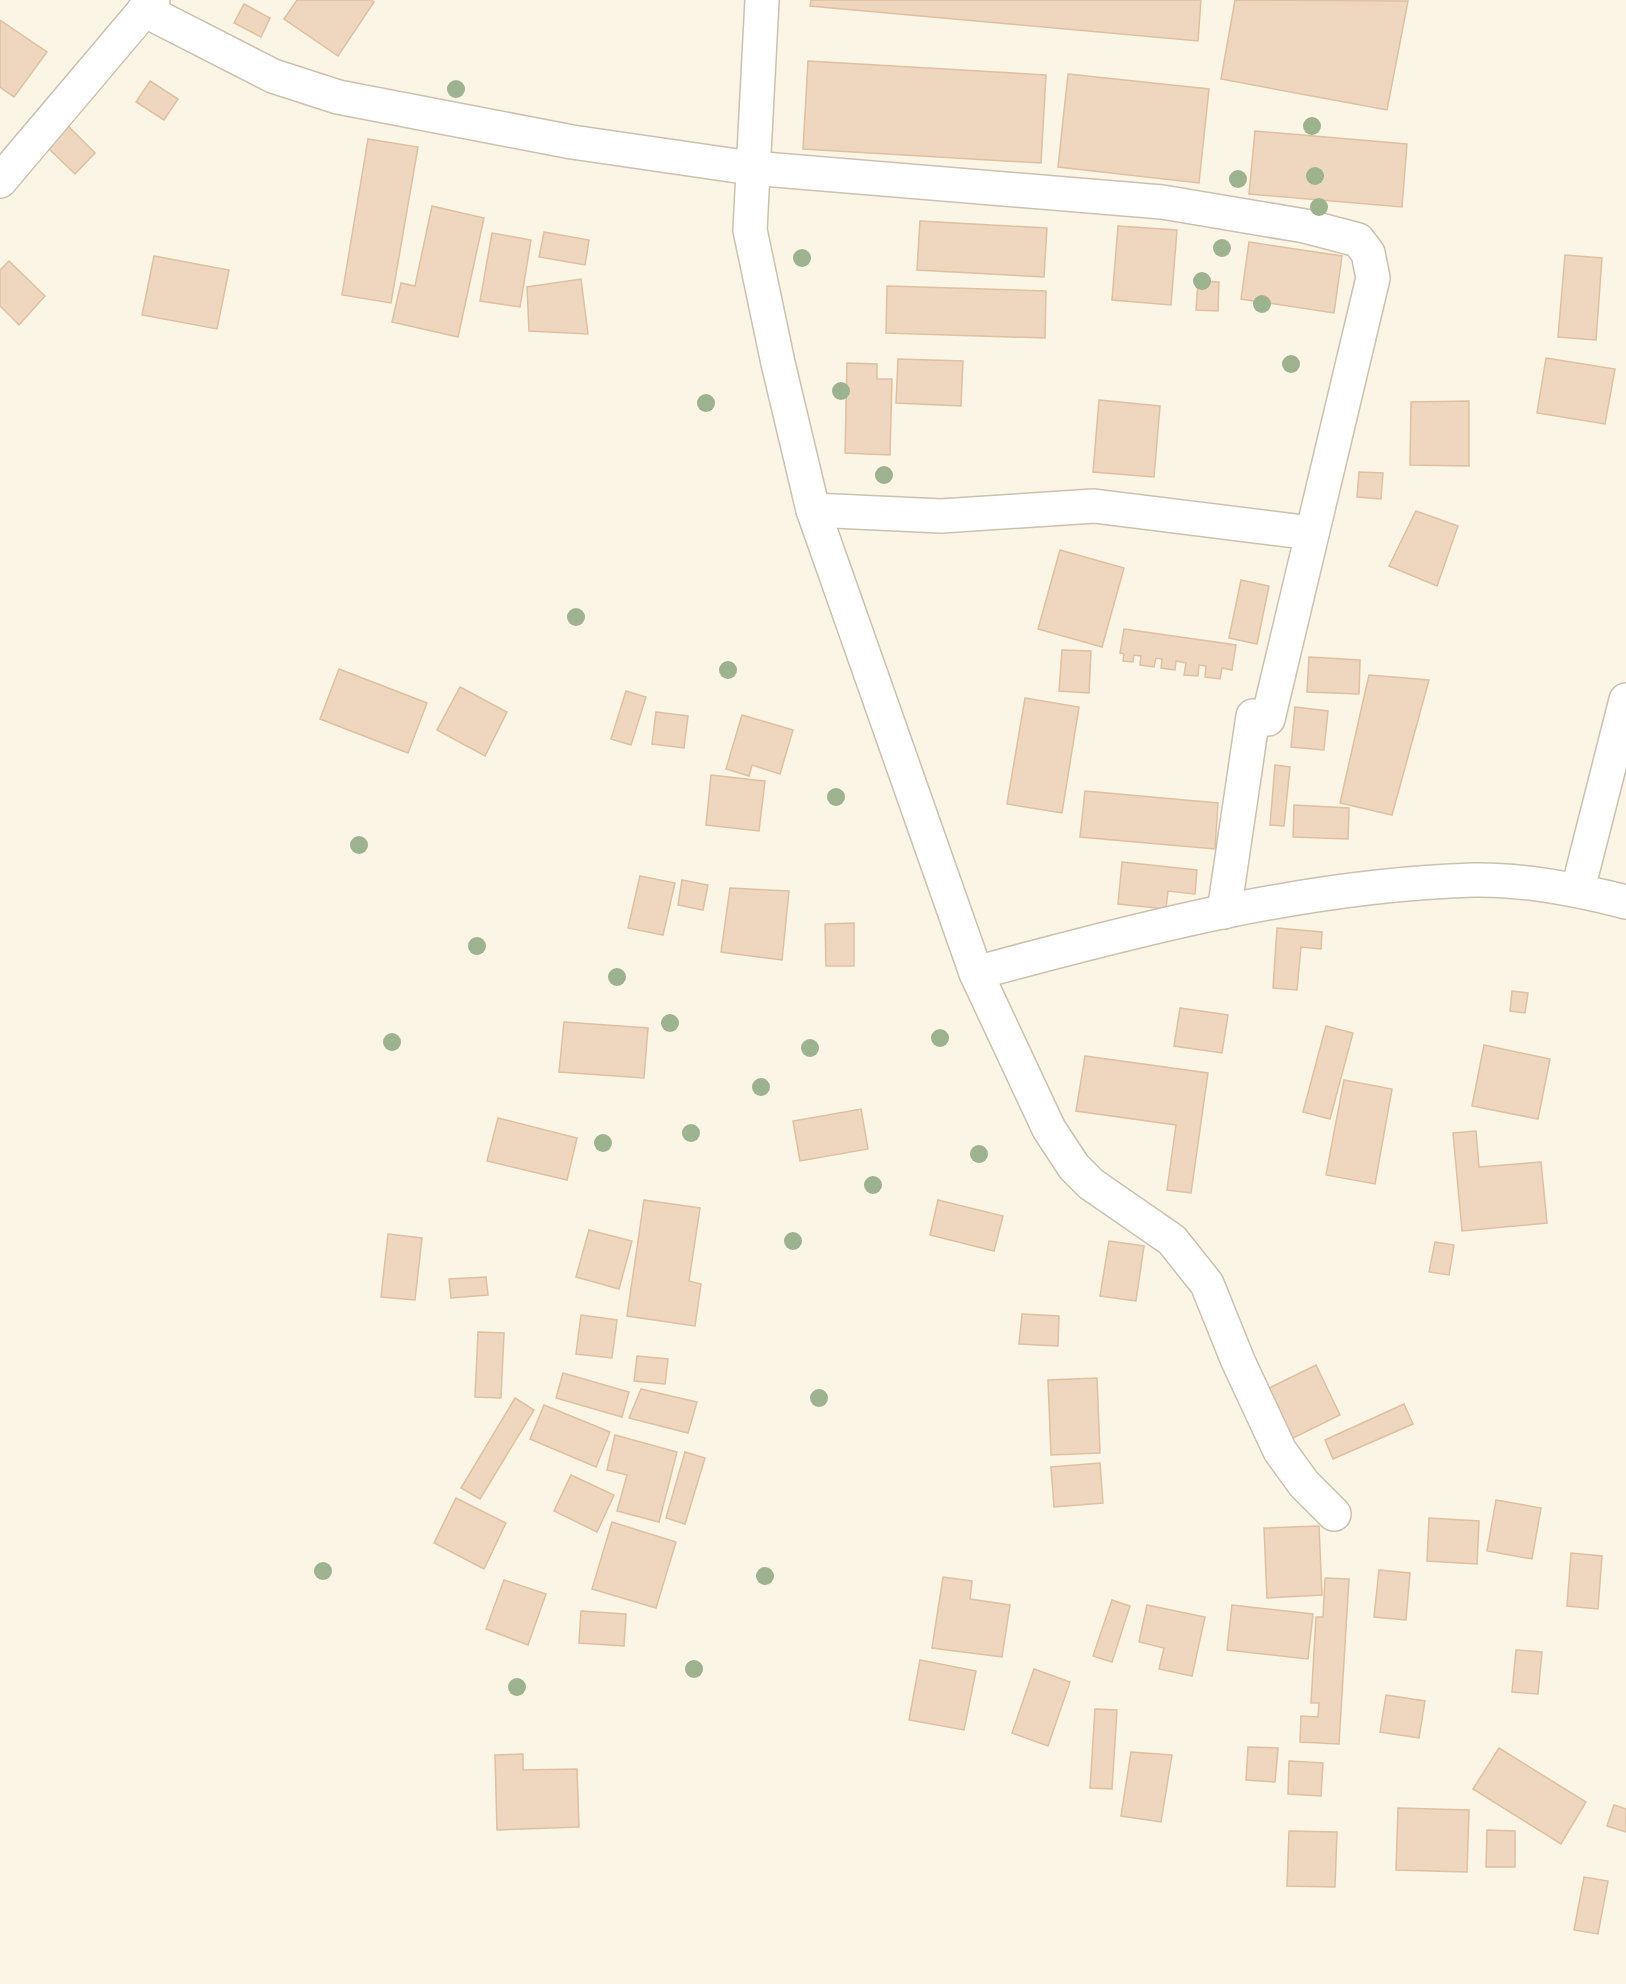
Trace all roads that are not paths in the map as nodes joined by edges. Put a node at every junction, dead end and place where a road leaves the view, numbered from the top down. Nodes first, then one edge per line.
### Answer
1 (762, 0) edge
2 (149, 5) edge
3 (752, 168) junction
4 (0, 181) edge
5 (813, 510) junction
6 (1312, 532) junction
7 (1626, 700) edge
8 (1578, 889) junction
9 (1626, 902) edge
10 (1224, 912) junction
11 (976, 973) junction
12 (1334, 1514) dead end

1 - 3 street
2 - 3 street
2 - 4 street
3 - 5 street
3 - 6 street
5 - 6 street
5 - 11 street
6 - 10 street
7 - 8 street
8 - 9 street
8 - 10 street
10 - 11 street
11 - 12 street

